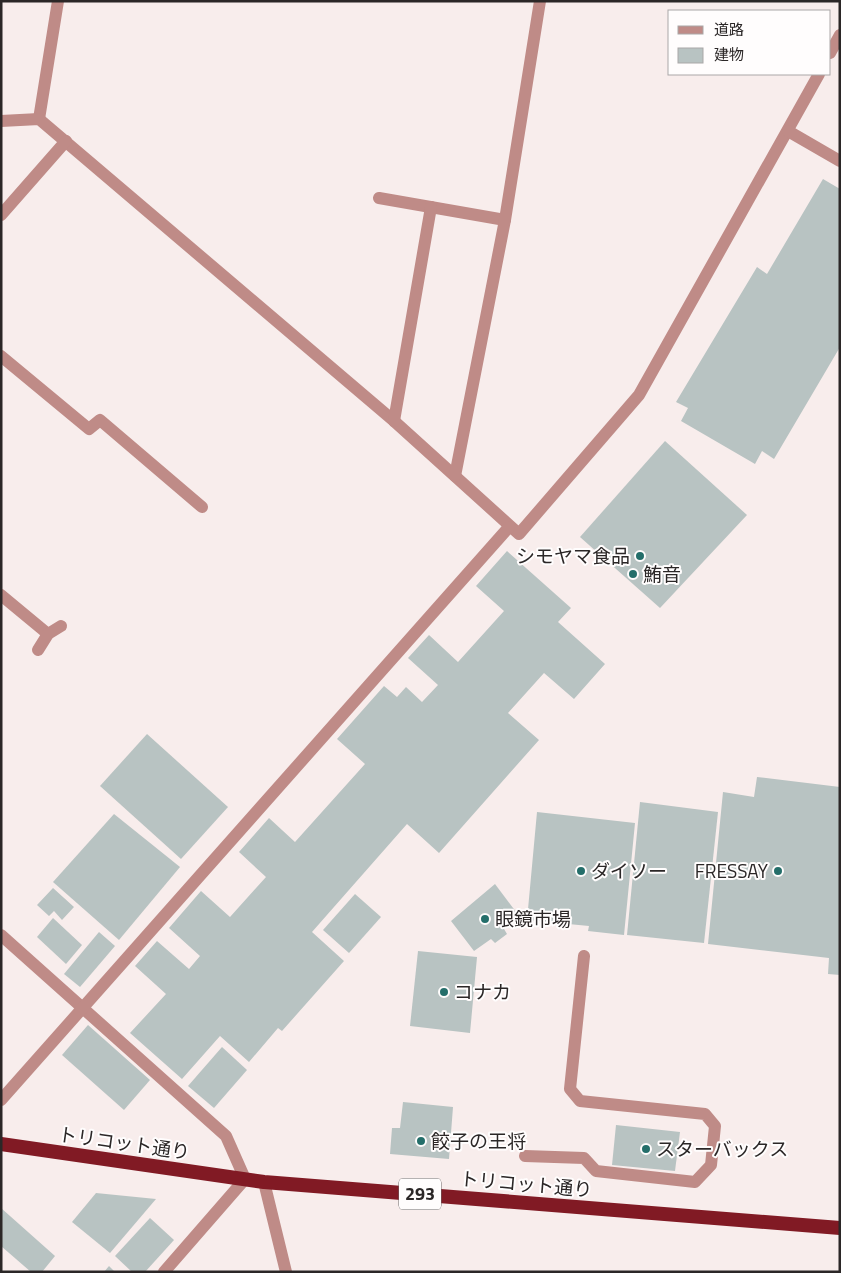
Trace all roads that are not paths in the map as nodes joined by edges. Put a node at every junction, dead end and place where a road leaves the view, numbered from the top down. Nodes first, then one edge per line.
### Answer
1 (58, 1) edge
2 (540, 1) edge
3 (840, 35) edge
4 (831, 51) edge
5 (817, 75) edge
6 (39, 119) junction
7 (1, 121) edge
8 (788, 131) junction
9 (66, 141) junction
10 (840, 162) edge
11 (380, 198) dead end
12 (431, 207) junction
13 (1, 215) edge
14 (505, 220) junction
15 (1, 356) edge
16 (394, 421) junction
17 (456, 476) junction
18 (202, 507) dead end
19 (509, 526) junction
20 (1, 595) edge
21 (60, 626) dead end
22 (48, 634) junction
23 (38, 650) dead end
24 (1, 935) edge
25 (584, 956) dead end
26 (84, 1007) junction
27 (1, 1100) edge
28 (1, 1144) edge
29 (525, 1156) dead end
30 (244, 1179) junction
31 (264, 1182) junction
32 (840, 1228) edge
33 (164, 1272) edge
34 (286, 1272) edge

1 - 6 street
2 - 14 street
3 - 4 street
5 - 8 street
6 - 7 street
6 - 9 street
8 - 10 street
8 - 19 street
9 - 13 street
9 - 16 street
11 - 12 street
12 - 14 street
12 - 16 street
14 - 17 street
15 - 18 street
16 - 17 street
17 - 19 street
19 - 26 street
20 - 22 street
21 - 22 street
22 - 23 street
24 - 26 street
25 - 29 street
26 - 27 street
26 - 30 street
28 - 30 highway, トリコット通り / 293
30 - 31 highway, トリコット通り / 293
30 - 33 street
31 - 32 highway, トリコット通り / 293
31 - 34 street

